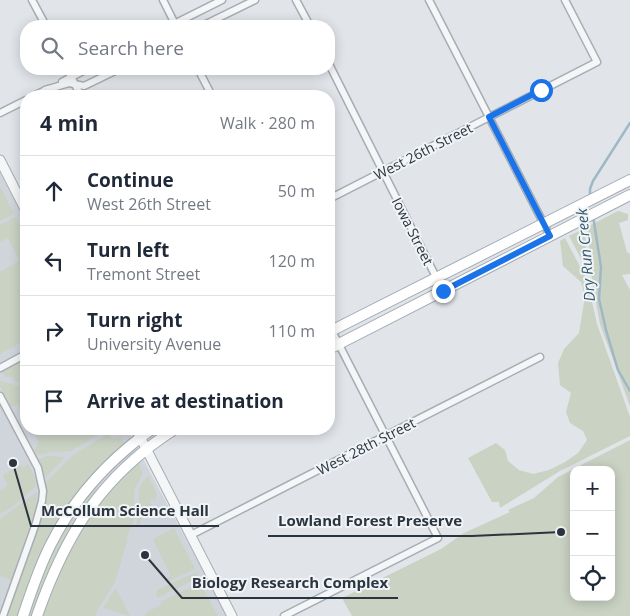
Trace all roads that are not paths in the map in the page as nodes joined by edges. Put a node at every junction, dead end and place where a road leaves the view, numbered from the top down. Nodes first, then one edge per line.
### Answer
1 (32, 0) edge
2 (163, 0) edge
3 (222, 0) edge
4 (255, 0) edge
5 (296, 0) edge
6 (429, 0) edge
7 (565, 0) edge
8 (43, 20) edge
9 (172, 20) edge
10 (184, 20) edge
11 (214, 20) edge
12 (307, 20) edge
13 (75, 75) edge
14 (107, 75) edge
15 (201, 75) edge
16 (335, 75) edge
17 (71, 77) junction
18 (75, 85) junction
19 (45, 90) joint
20 (78, 90) edge
21 (209, 90) edge
22 (20, 103) edge
23 (0, 113) edge
24 (489, 117) junction
25 (0, 160) edge
26 (383, 171) junction
27 (630, 180) edge
28 (630, 195) edge
29 (335, 196) edge
30 (20, 199) edge
31 (543, 223) junction
32 (550, 236) junction
33 (437, 278) junction
34 (443, 291) junction
35 (335, 327) edge
36 (335, 346) edge
37 (335, 349) edge
38 (20, 357) edge
39 (540, 357) dead end
40 (0, 368) edge
41 (0, 396) edge
42 (20, 434) edge
43 (21, 435) edge
44 (137, 435) edge
45 (140, 435) edge
46 (166, 435) edge
47 (385, 436) junction
48 (146, 448) junction
49 (191, 535) junction
50 (3, 616) edge
51 (23, 616) edge
52 (37, 616) edge
53 (232, 616) edge
54 (284, 616) edge

1 - 8 street
2 - 9 street
3 - 10 street
4 - 11 street
5 - 12 street
6 - 24 street
7 - 24 street, West 26th Street
13 - 17 street
14 - 18 street
15 - 21 street
16 - 26 street, Iowa Street
17 - 18 street
17 - 19 street
18 - 19 street
18 - 20 street
22 - 23 street
24 - 26 street, West 26th Street
24 - 31 street
25 - 30 street
26 - 29 street, West 26th Street
26 - 33 street, Iowa Street
27 - 31 main road
28 - 32 main road
31 - 32 street
31 - 33 main road
32 - 34 main road
33 - 34 street, Iowa Street
33 - 35 main road
34 - 36 main road
37 - 47 street
38 - 40 street
39 - 47 street, West 28th Street
41 - 42 street
43 - 50 street
44 - 51 main road
45 - 48 street
46 - 48 main road
47 - 49 street, West 28th Street
47 - 54 street
48 - 49 street
48 - 52 main road
49 - 53 street

